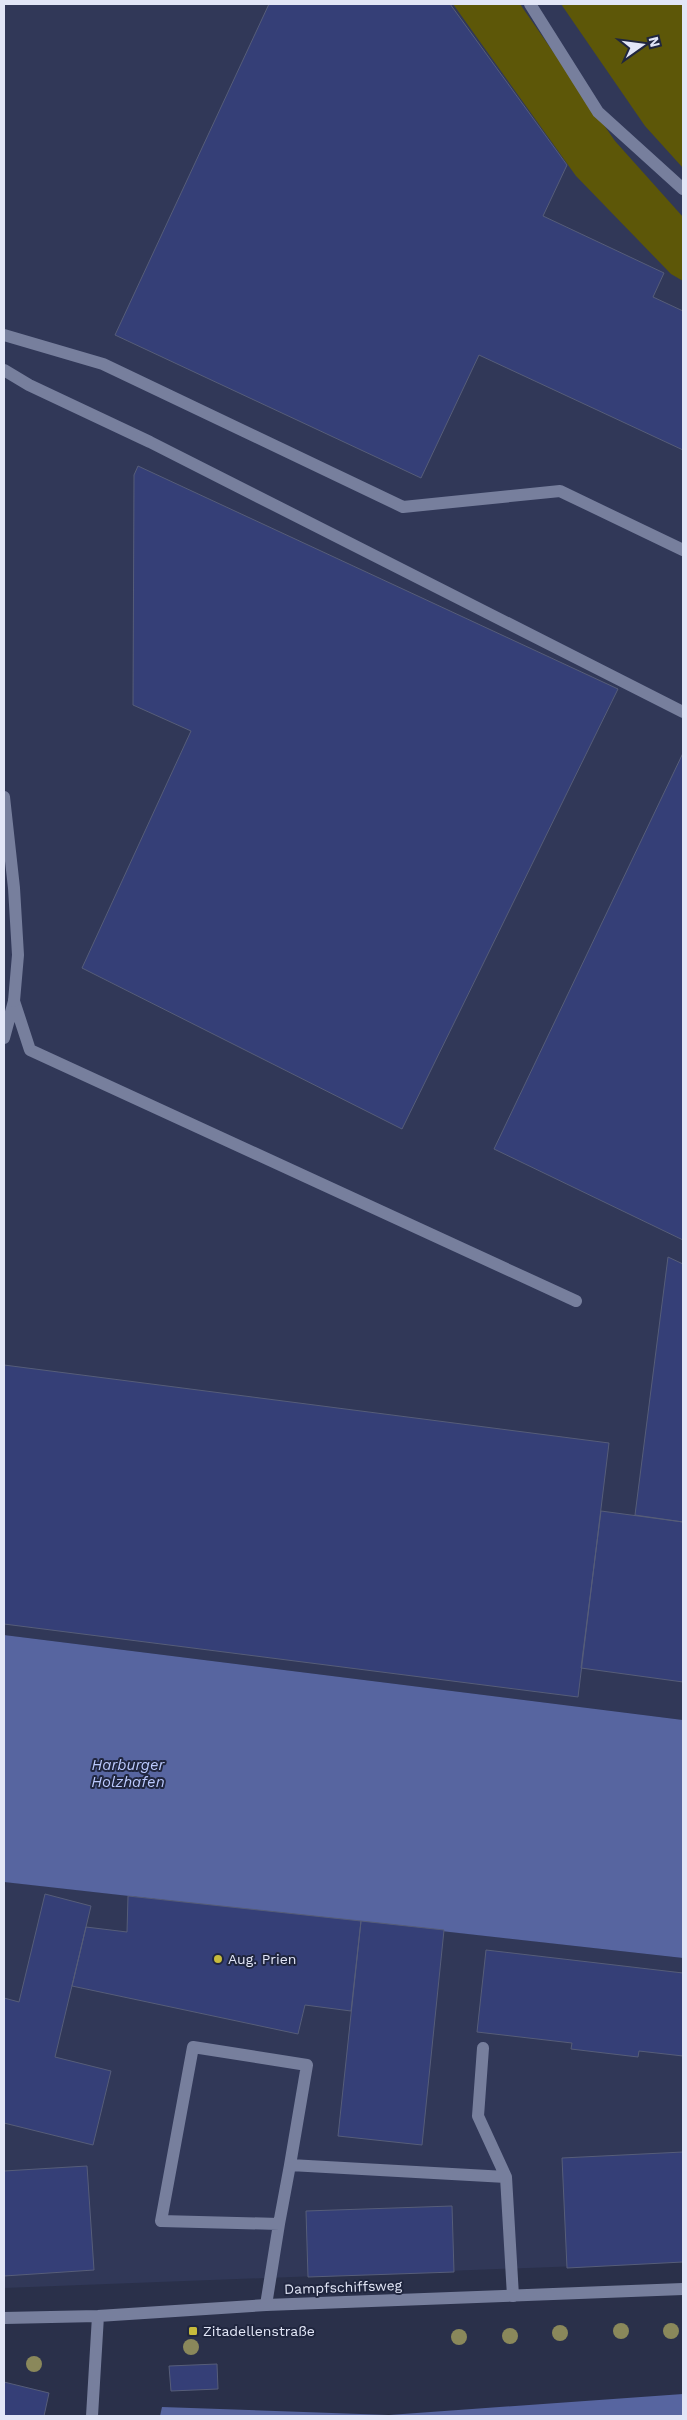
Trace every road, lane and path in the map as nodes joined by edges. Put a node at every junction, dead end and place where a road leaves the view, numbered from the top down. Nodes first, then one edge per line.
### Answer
1 (530, 4) edge
2 (683, 189) edge
3 (4, 335) edge
4 (4, 370) edge
5 (683, 550) edge
6 (683, 712) edge
7 (4, 797) edge
8 (14, 1001) junction
9 (4, 1038) edge
10 (576, 1301) dead end
11 (483, 2048) dead end
12 (290, 2165) junction
13 (506, 2177) junction
14 (279, 2224) junction
15 (683, 2289) edge
16 (513, 2296) junction
17 (266, 2305) junction
18 (98, 2316) junction
19 (4, 2318) edge
20 (92, 2416) edge

1 - 2 street
3 - 5 street
4 - 6 street
7 - 8 street
8 - 9 street
8 - 10 street
11 - 13 street
12 - 13 street
12 - 14 street
12 - 14 street
13 - 16 street
14 - 17 street
15 - 16 street, Dampfschiffsweg
16 - 17 street, Dampfschiffsweg
17 - 18 street, Dampfschiffsweg
18 - 19 street, Dampfschiffsweg
18 - 20 street

